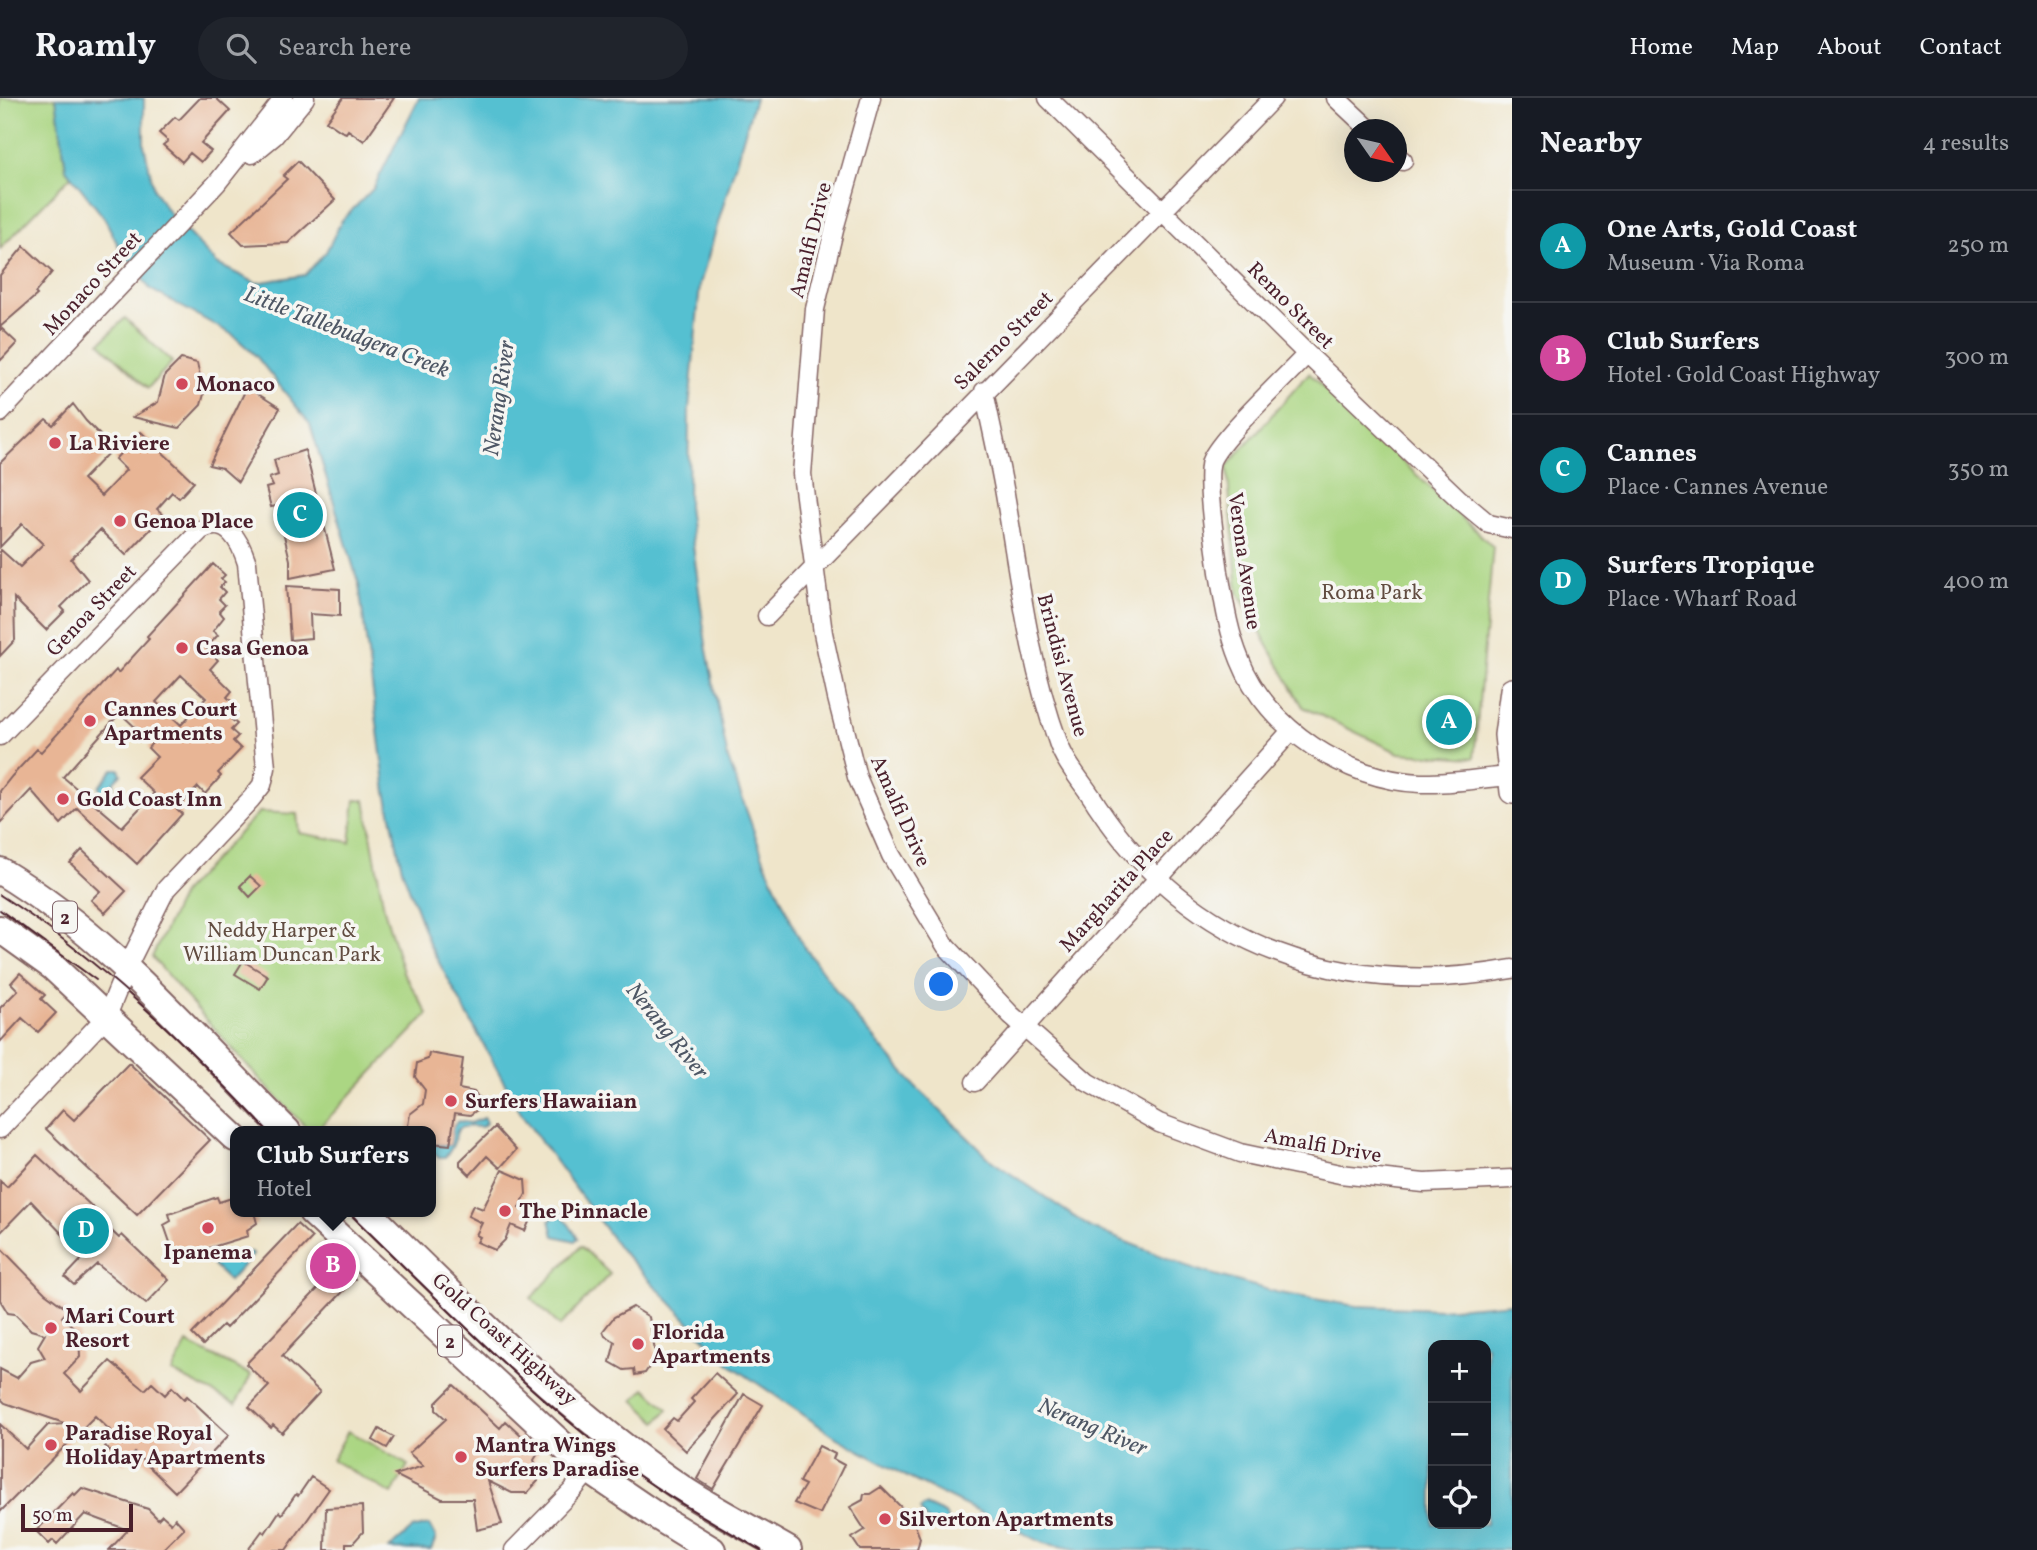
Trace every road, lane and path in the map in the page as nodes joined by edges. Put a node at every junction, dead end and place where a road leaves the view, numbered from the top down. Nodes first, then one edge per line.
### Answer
1 (284, 98) edge
2 (305, 98) edge
3 (872, 98) edge
4 (1048, 98) edge
5 (1273, 98) edge
6 (1336, 98) edge
7 (1358, 119) edge
8 (217, 183) junction
9 (1163, 210) junction
10 (1307, 354) junction
11 (984, 391) junction
12 (0, 413) edge
13 (1512, 529) edge
14 (813, 568) junction
15 (767, 616) dead end
16 (1512, 690) edge
17 (1291, 730) junction
18 (0, 736) edge
19 (1511, 784) edge
20 (0, 871) edge
21 (1160, 876) junction
22 (0, 929) edge
23 (127, 967) junction
24 (1512, 970) edge
25 (107, 1016) junction
26 (1023, 1027) junction
27 (975, 1082) dead end
28 (282, 1126) edge
29 (0, 1129) edge
30 (230, 1133) edge
31 (1512, 1179) edge
32 (317, 1217) edge
33 (373, 1217) edge
34 (616, 1438) junction
35 (589, 1469) junction
36 (514, 1550) edge
37 (712, 1550) edge
38 (789, 1550) edge

1 - 8 street, Monaco Street
2 - 8 street, Monaco Street
3 - 14 street, Amalfi Drive
4 - 9 street, Remo Street
5 - 9 street, Salerno Street
6 - 7 street
8 - 12 street, Monaco Street
9 - 10 street, Remo Street
9 - 11 street, Salerno Street
10 - 13 street, Remo Street
10 - 17 street, Verona Avenue
11 - 14 street, Salerno Street
11 - 21 street, Brindisi Avenue
14 - 15 street, Salerno Street
14 - 26 street, Amalfi Drive
16 - 19 main road
17 - 19 street, Verona Avenue
17 - 21 street, Margharita Place
18 - 23 street, Genoa Street
20 - 23 highway, 2
21 - 24 street, Brindisi Avenue
21 - 26 street, Margharita Place
22 - 25 highway, 2
23 - 25 street
23 - 28 highway, 2
25 - 29 street
25 - 30 highway, 2
26 - 27 street, Margharita Place
26 - 31 street, Amalfi Drive
32 - 35 highway, Gold Coast Highway / 2
33 - 34 highway, Gold Coast Highway / 2
34 - 35 street
34 - 38 highway, Gold Coast Highway / 2
35 - 36 street
35 - 37 highway, Gold Coast Highway / 2

